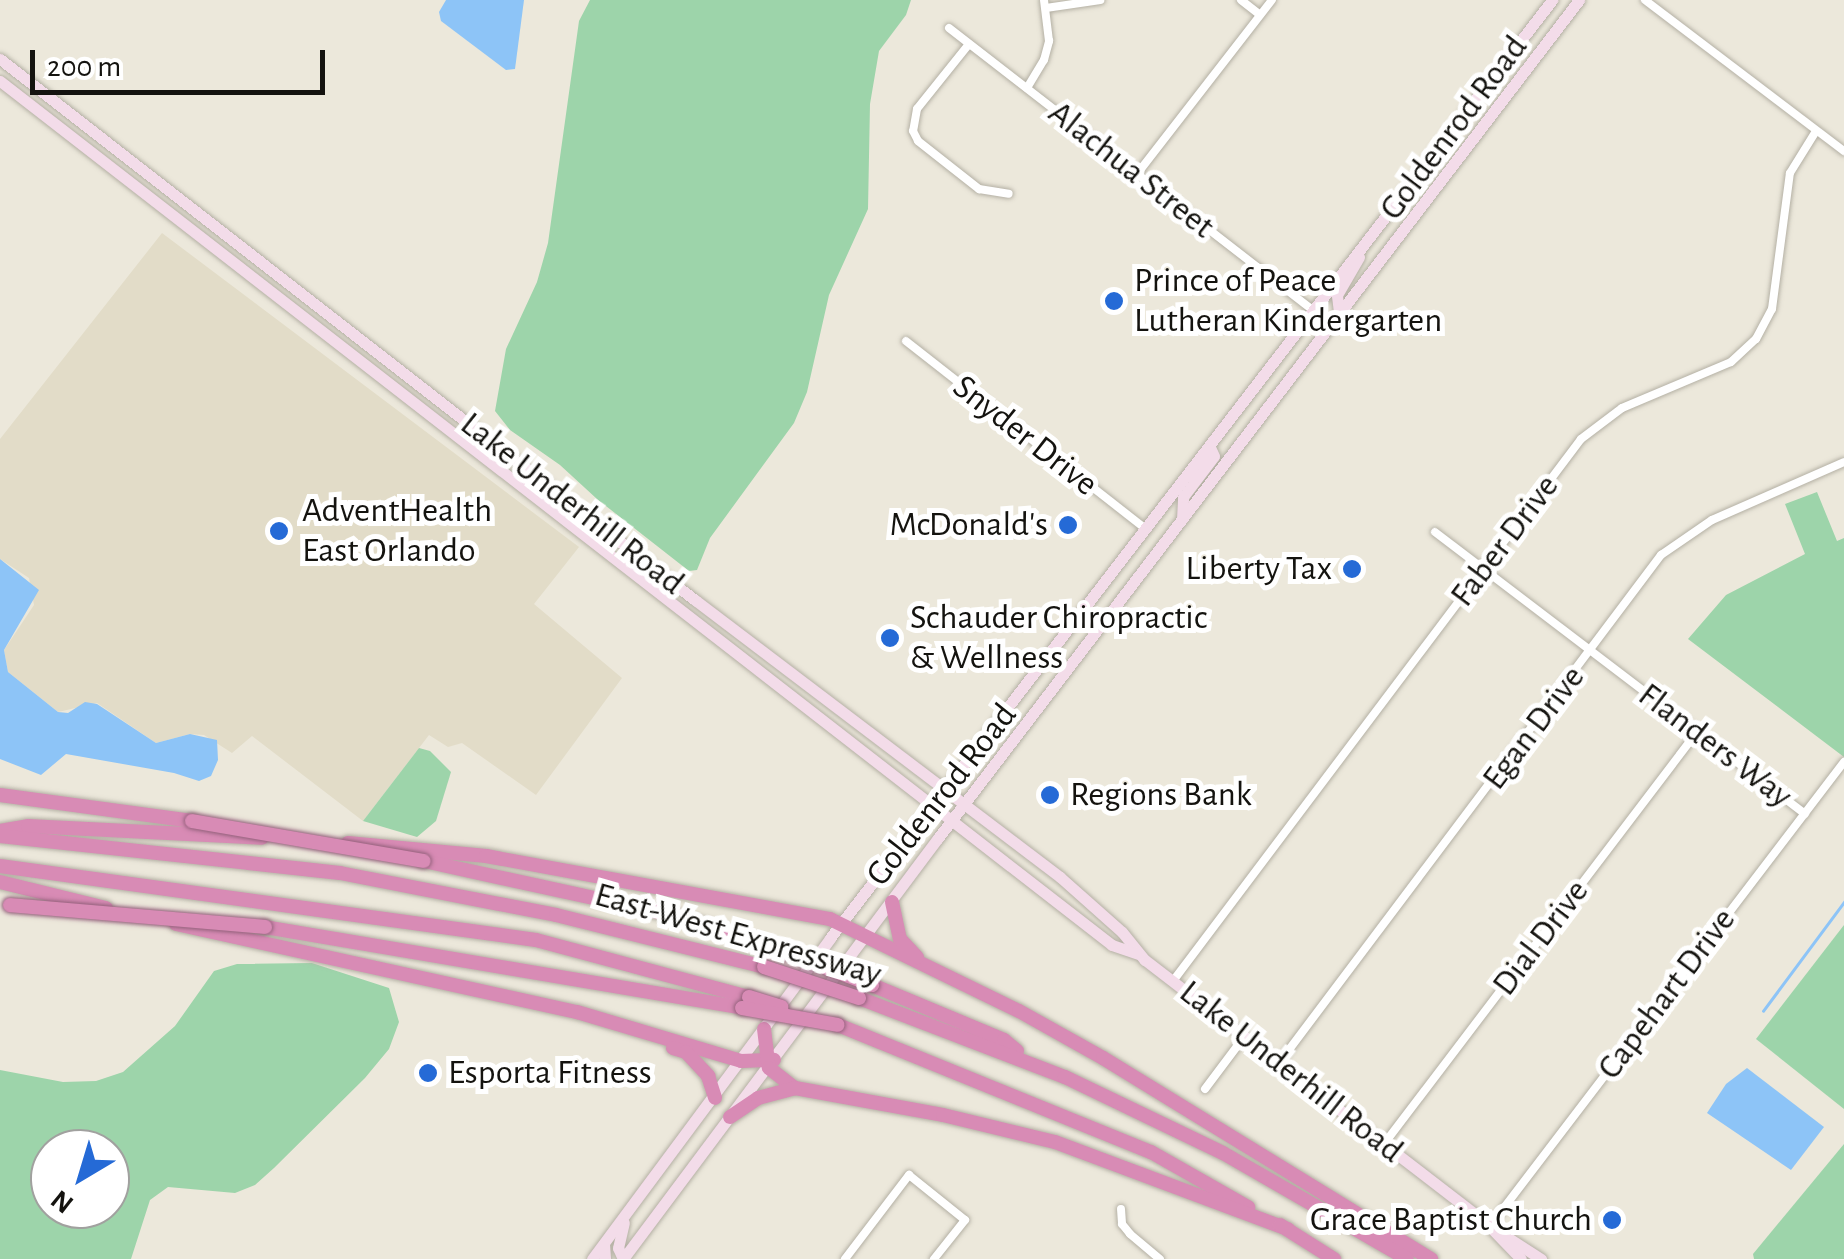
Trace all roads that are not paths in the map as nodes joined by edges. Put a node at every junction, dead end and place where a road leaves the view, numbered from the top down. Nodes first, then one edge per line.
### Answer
1 (1100, 0) edge
2 (1241, 0) edge
3 (1272, 0) edge
4 (1552, 0) edge
5 (1578, 0) edge
6 (1645, 0) edge
7 (1045, 4) edge
8 (1260, 15) junction
9 (949, 28) dead end
10 (969, 44) junction
11 (0, 59) edge
12 (0, 81) edge
13 (1027, 88) junction
14 (1816, 131) junction
15 (1844, 150) edge
16 (1138, 174) junction
17 (1010, 194) dead end
18 (166, 210) junction
19 (206, 220) junction
20 (1362, 248) junction
21 (275, 295) junction
22 (318, 306) junction
23 (1314, 311) junction
24 (1339, 312) junction
25 (906, 341) dead end
26 (1294, 372) junction
27 (1210, 447) junction
28 (1844, 462) edge
29 (534, 475) junction
30 (518, 484) junction
31 (530, 493) junction
32 (1182, 519) junction
33 (1146, 529) junction
34 (1435, 532) dead end
35 (1484, 569) junction
36 (1130, 588) junction
37 (1592, 652) junction
38 (1697, 732) junction
39 (1844, 762) edge
40 (948, 790) junction
41 (0, 795) edge
42 (964, 803) junction
43 (934, 808) junction
44 (1804, 814) junction
45 (951, 820) junction
46 (0, 833) edge
47 (0, 866) edge
48 (0, 882) edge
49 (892, 902) junction
50 (5, 904) edge
51 (841, 924) junction
52 (866, 937) junction
53 (1138, 954) junction
54 (925, 964) junction
55 (1173, 982) junction
56 (746, 1002) junction
57 (563, 1012) junction
58 (764, 1029) junction
59 (1244, 1036) junction
60 (741, 1061) junction
61 (1030, 1061) junction
62 (770, 1063) junction
63 (1279, 1063) junction
64 (794, 1088) junction
65 (1204, 1089) dead end
66 (715, 1098) junction
67 (730, 1117) junction
68 (1384, 1144) junction
69 (1121, 1209) dead end
70 (626, 1214) junction
71 (1490, 1226) junction
72 (1288, 1230) junction
73 (604, 1244) junction
74 (592, 1259) edge
75 (605, 1259) edge
76 (623, 1259) edge
77 (845, 1259) edge
78 (934, 1259) edge
79 (1160, 1259) edge
80 (1334, 1259) edge
81 (1407, 1259) edge
82 (1431, 1259) edge
83 (1521, 1259) edge
84 (1541, 1259) edge

1 - 7 street
2 - 8 street
3 - 8 street
4 - 20 street, Goldenrod Road
5 - 24 street, Goldenrod Road
6 - 14 street
7 - 13 street
8 - 16 street
9 - 10 street, Alachua Street
10 - 13 street, Alachua Street
10 - 17 street
11 - 19 street, Lake Underhill Road
12 - 18 street, Lake Underhill Road
13 - 16 street, Alachua Street
14 - 15 street
14 - 35 street, Faber Drive
16 - 23 street, Alachua Street
18 - 19 street
18 - 21 street, Lake Underhill Road
19 - 22 street, Lake Underhill Road
20 - 23 street, Goldenrod Road
20 - 24 street
21 - 22 street
21 - 30 street, Lake Underhill Road
22 - 29 street, Lake Underhill Road
23 - 26 street
23 - 27 street, Goldenrod Road
24 - 26 street, Goldenrod Road
25 - 33 street, Snyder Drive
26 - 32 street, Goldenrod Road
27 - 32 street
27 - 33 street, Goldenrod Road
28 - 37 street, Egan Drive
29 - 30 street
29 - 31 street
29 - 40 street, Lake Underhill Road
30 - 31 street, Lake Underhill Road
31 - 43 street, Lake Underhill Road
32 - 36 street, Goldenrod Road
33 - 36 street
33 - 40 street, Goldenrod Road
34 - 35 street, Flanders Way
35 - 37 street, Flanders Way
35 - 55 street, Faber Drive
36 - 42 street, Goldenrod Road
37 - 38 street, Flanders Way
37 - 63 street, Egan Drive
38 - 44 street, Flanders Way
38 - 68 street, Dial Drive
39 - 44 street, Capehart Drive
40 - 42 street, Lake Underhill Road
40 - 43 street, Goldenrod Road
41 - 61 highway, bridge
42 - 45 street, Goldenrod Road
42 - 53 street, Lake Underhill Road
43 - 45 street, Lake Underhill Road
43 - 51 street, Goldenrod Road
44 - 71 street, Capehart Drive
45 - 49 street, Goldenrod Road
45 - 53 street, Lake Underhill Road
46 - 51 highway
46 - 61 highway, East-West Expressway, bridge
47 - 56 highway, East-West Expressway
48 - 57 highway
49 - 52 street, Goldenrod Road
49 - 54 highway
50 - 56 highway, bridge
51 - 52 highway
51 - 58 street, Goldenrod Road
52 - 54 highway
52 - 62 street, Goldenrod Road
53 - 55 street, Lake Underhill Road
54 - 82 highway
55 - 59 street, Lake Underhill Road
56 - 72 highway, East-West Expressway, bridge
57 - 60 highway
57 - 66 highway
58 - 60 street, Goldenrod Road
58 - 62 highway
59 - 63 street, Lake Underhill Road
59 - 65 street
60 - 62 highway
60 - 66 street, Goldenrod Road
61 - 81 highway, East-West Expressway
62 - 64 highway
62 - 67 street, Goldenrod Road
63 - 68 street, Lake Underhill Road
64 - 67 highway
64 - 72 highway
66 - 70 street, Goldenrod Road
67 - 76 street, Goldenrod Road
68 - 71 street, Lake Underhill Road
69 - 79 street
70 - 73 street, Goldenrod Road
70 - 76 street
71 - 83 street, Lake Underhill Road
71 - 84 street, Lake Underhill Road
72 - 80 highway, East-West Expressway
73 - 74 street, Goldenrod Road
73 - 75 street
77 - 78 street

